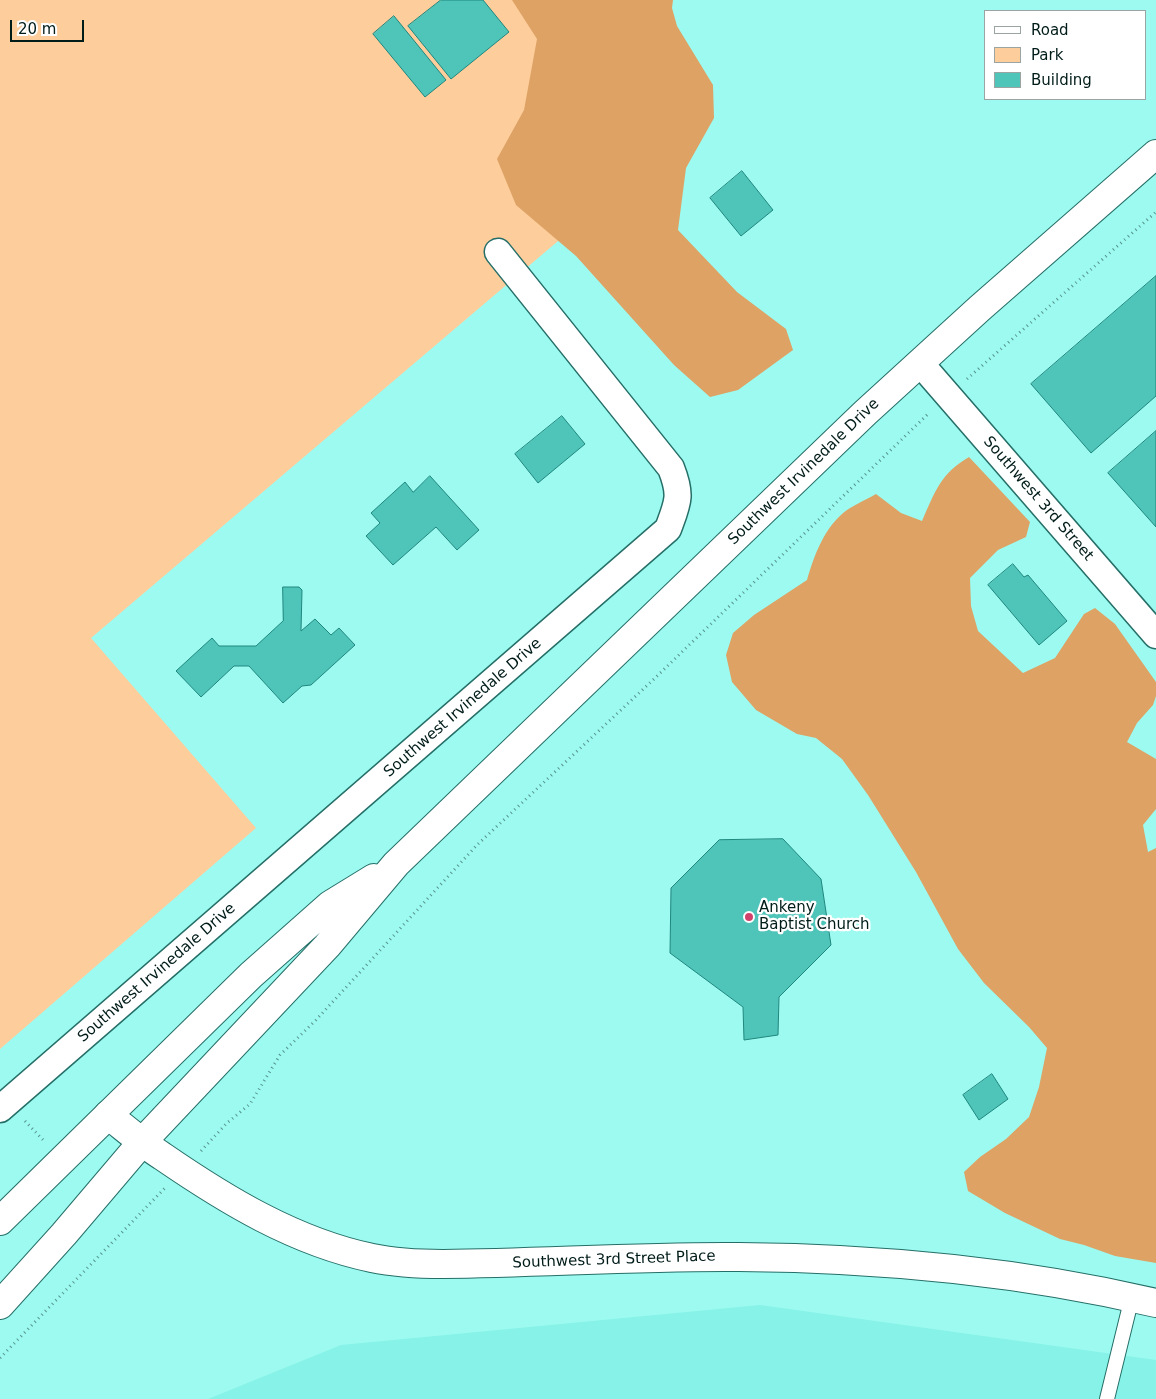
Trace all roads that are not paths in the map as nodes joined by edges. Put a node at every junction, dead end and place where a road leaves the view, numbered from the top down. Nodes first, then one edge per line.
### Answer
1 (1156, 154) edge
2 (498, 252) dead end
3 (920, 363) junction
4 (1156, 635) edge
5 (396, 864) junction
6 (11, 1113) edge
7 (108, 1115) junction
8 (143, 1142) junction
9 (0, 1221) edge
10 (1144, 1300) edge
11 (0, 1305) edge
12 (1107, 1399) edge

1 - 3 main road, Southwest Irvinedale Drive
2 - 6 street, Southwest Irvinedale Drive
3 - 4 street, Southwest 3rd Street
3 - 5 main road, Southwest Irvinedale Drive
5 - 7 main road, Southwest Irvinedale Drive
5 - 8 main road, Southwest Irvinedale Drive
7 - 8 main road, Southwest 3rd Street Place
7 - 9 main road, Southwest Irvinedale Drive
8 - 10 main road, Southwest 3rd Street Place
8 - 11 main road, Southwest Irvinedale Drive
10 - 12 lane

